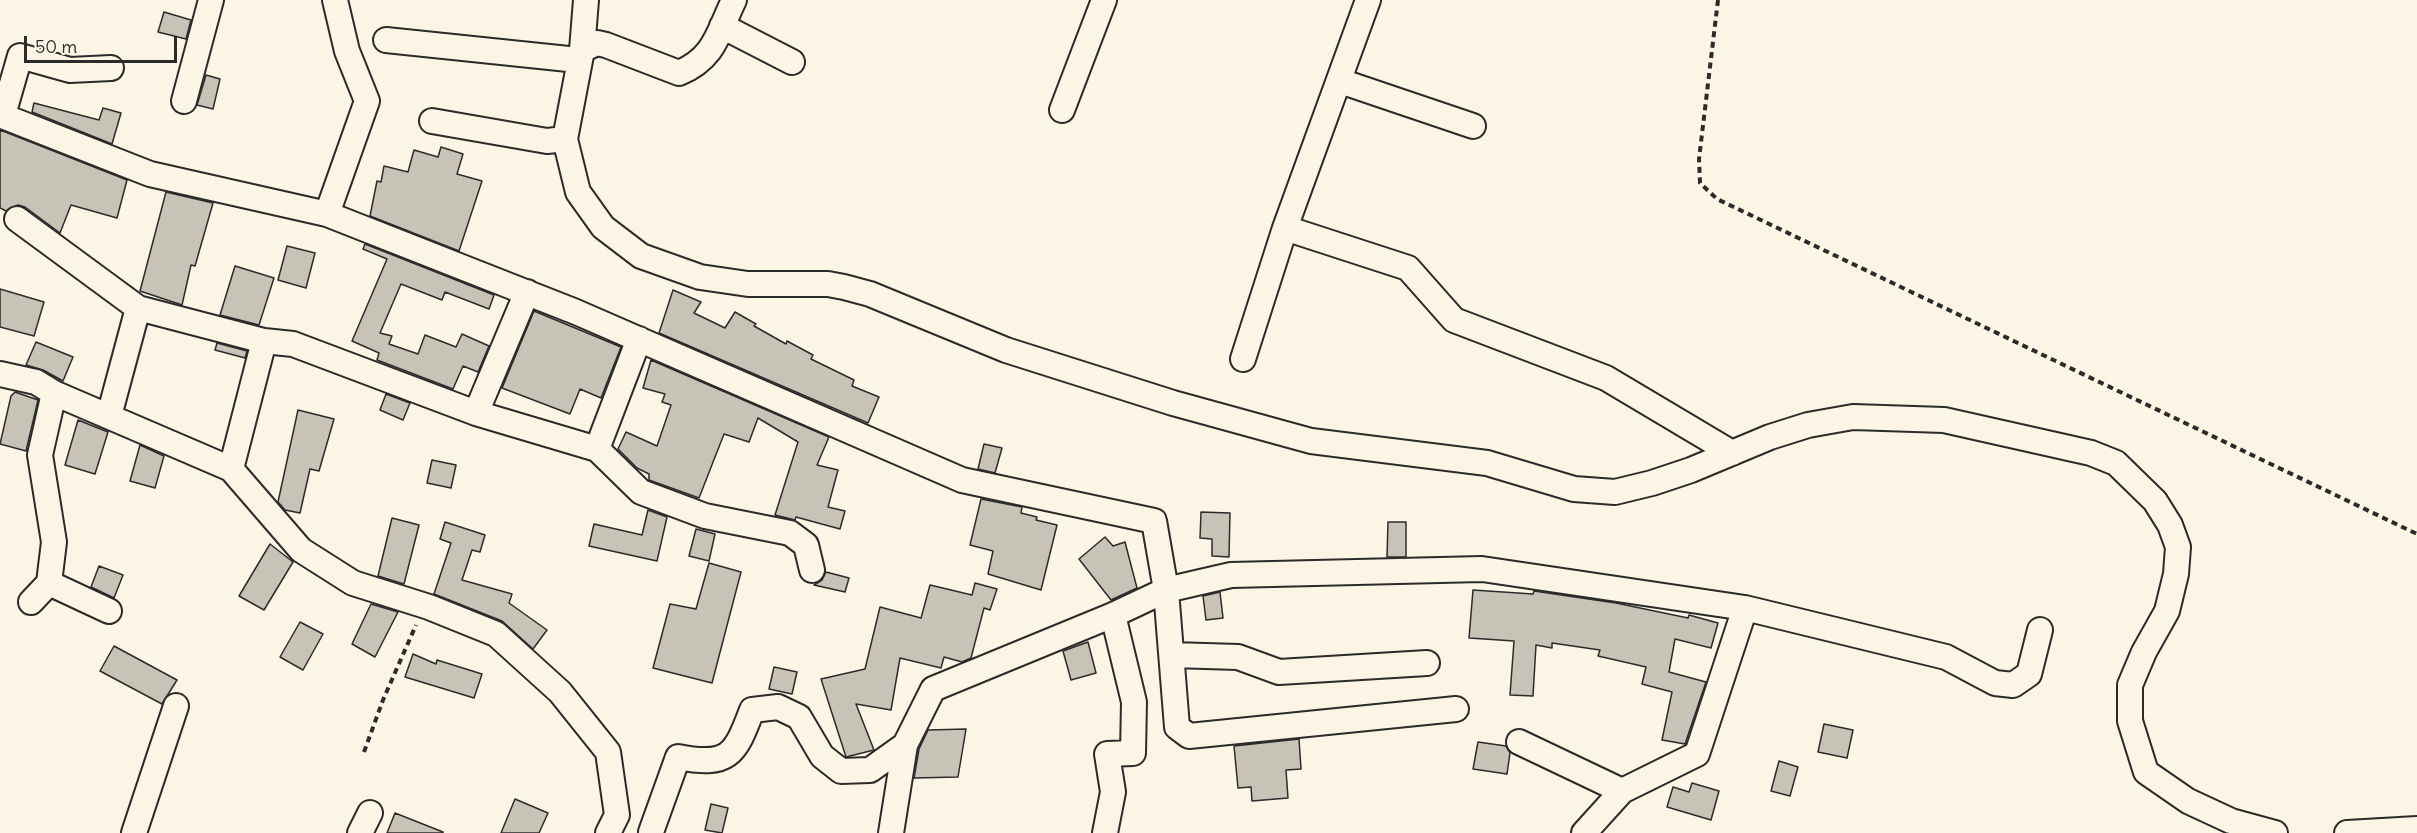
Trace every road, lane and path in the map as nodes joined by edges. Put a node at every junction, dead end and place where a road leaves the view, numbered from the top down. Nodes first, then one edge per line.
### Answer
1 (211, 0) edge
2 (334, 0) edge
3 (583, 0) edge
4 (734, 0) edge
5 (1104, 0) edge
6 (1368, 0) edge
7 (1718, 0) edge
8 (722, 26) junction
9 (386, 40) dead end
10 (580, 55) junction
11 (792, 62) dead end
12 (111, 68) dead end
13 (1340, 81) junction
14 (184, 101) dead end
15 (1062, 110) dead end
16 (2, 115) edge
17 (432, 121) dead end
18 (1473, 126) dead end
19 (565, 139) junction
20 (327, 214) junction
21 (17, 219) dead end
22 (1286, 228) junction
23 (527, 292) junction
24 (138, 308) junction
25 (639, 339) junction
26 (264, 341) junction
27 (1243, 359) dead end
28 (0, 374) edge
29 (54, 393) junction
30 (476, 413) junction
31 (109, 416) junction
32 (597, 449) junction
33 (1732, 453) junction
34 (231, 469) junction
35 (2417, 534) edge
36 (812, 570) dead end
37 (49, 583) junction
38 (1166, 590) junction
39 (31, 602) dead end
40 (425, 606) junction
41 (1745, 608) junction
42 (109, 611) dead end
43 (1113, 615) junction
44 (2040, 630) dead end
45 (1172, 655) junction
46 (1427, 663) dead end
47 (176, 706) dead end
48 (1456, 709) dead end
49 (1518, 742) dead end
50 (905, 745) junction
51 (363, 752) dead end
52 (1622, 791) junction
53 (612, 824) edge
54 (2417, 829) edge
55 (134, 833) edge
56 (651, 833) edge
57 (891, 833) edge
58 (1105, 833) edge
59 (1584, 833) edge
60 (2276, 833) edge
61 (2347, 833) edge

1 - 14 street
2 - 20 street
3 - 10 street
4 - 8 street
5 - 15 street
6 - 13 street
7 - 35 path
8 - 10 street
8 - 11 street
9 - 10 street
10 - 19 street
12 - 16 street
13 - 18 street
13 - 22 street
16 - 20 street
17 - 19 street
19 - 33 street
20 - 23 street
21 - 24 street
22 - 27 street
22 - 33 street
23 - 25 street
23 - 30 street
24 - 26 street
24 - 31 street
25 - 32 street
25 - 38 street
26 - 30 street
26 - 34 street
28 - 29 street
29 - 31 street
29 - 37 street
30 - 32 street
31 - 34 street
32 - 36 street
33 - 60 street
34 - 40 street
37 - 39 street
37 - 42 street
38 - 41 street
38 - 43 street
38 - 45 street
40 - 51 path
40 - 53 street
41 - 44 street
41 - 52 street
43 - 50 street
43 - 58 street
45 - 46 street
45 - 48 street
47 - 55 street
49 - 52 street
50 - 56 street
50 - 57 street
52 - 59 street
53 - 56 street
54 - 61 street

